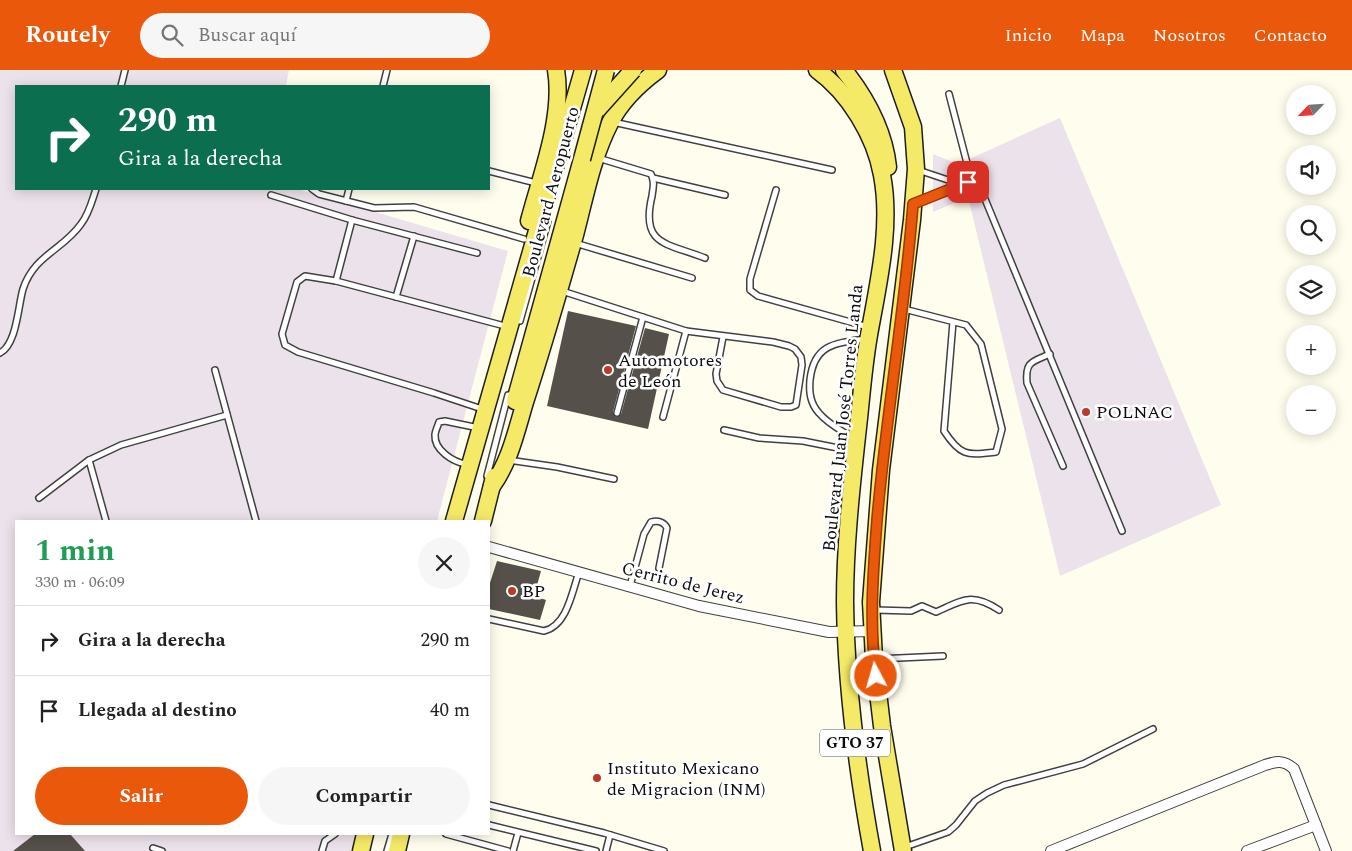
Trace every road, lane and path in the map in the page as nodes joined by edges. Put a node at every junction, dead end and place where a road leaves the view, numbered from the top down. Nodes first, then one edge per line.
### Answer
1 (125, 70) edge
2 (387, 70) edge
3 (574, 70) edge
4 (583, 70) edge
5 (600, 70) edge
6 (606, 70) edge
7 (632, 70) edge
8 (658, 70) edge
9 (817, 70) edge
10 (844, 70) edge
11 (886, 70) edge
12 (893, 70) edge
13 (557, 78) edge
14 (121, 85) edge
15 (383, 85) edge
16 (903, 93) junction
17 (948, 94) dead end
18 (593, 115) junction
19 (610, 121) junction
20 (595, 156) junction
21 (576, 159) dead end
22 (916, 169) junction
23 (832, 170) dead end
24 (490, 171) edge
25 (653, 178) junction
26 (968, 182) junction
27 (539, 184) junction
28 (960, 184) junction
29 (96, 190) edge
30 (313, 190) edge
31 (349, 190) edge
32 (776, 190) dead end
33 (271, 195) dead end
34 (725, 195) dead end
35 (346, 201) junction
36 (913, 204) junction
37 (551, 210) dead end
38 (352, 220) junction
39 (884, 230) junction
40 (414, 236) junction
41 (524, 239) junction
42 (573, 242) junction
43 (477, 253) dead end
44 (705, 258) dead end
45 (692, 278) dead end
46 (336, 281) junction
47 (540, 284) dead end
48 (560, 291) junction
49 (396, 297) junction
50 (901, 308) junction
51 (643, 317) junction
52 (523, 319) junction
53 (953, 322) junction
54 (501, 325) junction
55 (686, 331) junction
56 (869, 333) junction
57 (723, 336) junction
58 (0, 353) edge
59 (1050, 354) junction
60 (215, 370) dead end
61 (511, 386) dead end
62 (479, 408) junction
63 (617, 413) dead end
64 (227, 415) junction
65 (663, 417) dead end
66 (474, 427) junction
67 (724, 430) dead end
68 (856, 446) junction
69 (89, 460) junction
70 (507, 460) junction
71 (466, 464) junction
72 (1062, 466) dead end
73 (614, 479) dead end
74 (464, 486) junction
75 (486, 489) junction
76 (39, 498) dead end
77 (480, 503) dead end
78 (106, 520) edge
79 (256, 520) edge
80 (454, 520) edge
81 (484, 520) edge
82 (1122, 531) dead end
83 (490, 547) edge
84 (658, 568) dead end
85 (579, 572) junction
86 (630, 587) junction
87 (872, 610) junction
88 (999, 610) dead end
89 (490, 619) edge
90 (873, 631) junction
91 (846, 633) junction
92 (942, 656) dead end
93 (874, 659) junction
94 (1152, 729) dead end
95 (490, 805) edge
96 (490, 825) edge
97 (1316, 825) junction
98 (518, 833) junction
99 (334, 835) edge
100 (365, 835) edge
101 (392, 835) edge
102 (401, 835) edge
103 (449, 835) edge
104 (610, 835) junction
105 (153, 848) dead end
106 (497, 849) edge
107 (903, 849) edge
108 (162, 851) edge
109 (322, 851) edge
110 (361, 851) edge
111 (387, 851) edge
112 (397, 851) edge
113 (508, 851) edge
114 (513, 851) edge
115 (596, 851) edge
116 (606, 851) edge
117 (664, 851) edge
118 (872, 851) edge
119 (1051, 851) edge
120 (1247, 851) edge
121 (1326, 851) edge

1 - 14 lane
2 - 15 lane
3 - 13 main road
4 - 52 main road, Boulevard Aeropuerto
5 - 20 main road
6 - 18 main road, Boulevard Aeropuerto, bridge
7 - 18 main road, bridge
8 - 19 main road
9 - 39 main road, Boulevard Juan José Torres Landa / GTO 37
10 - 39 main road
11 - 16 main road
12 - 16 main road, GTO 37
13 - 27 main road
16 - 22 main road, GTO 37
17 - 26 lane
18 - 52 main road, Boulevard Aeropuerto, bridge
19 - 20 main road
19 - 23 lane
20 - 25 lane
20 - 42 main road
21 - 47 lane
22 - 28 lane
22 - 36 main road, GTO 37
24 - 27 lane
25 - 34 lane
25 - 44 lane
26 - 28 lane
26 - 59 lane
27 - 41 main road
28 - 36 lane
29 - 58 lane
30 - 35 lane
31 - 35 lane
32 - 56 lane
33 - 38 lane
35 - 41 lane
36 - 50 main road, GTO 37
37 - 52 lane
38 - 40 lane
38 - 46 lane
39 - 56 main road, Boulevard Juan José Torres Landa / GTO 37
40 - 43 lane
40 - 49 lane
41 - 54 main road
42 - 45 lane
42 - 48 main road
46 - 49 lane
46 - 62 lane
48 - 51 lane
48 - 70 main road
49 - 54 lane
50 - 53 lane
50 - 87 main road, GTO 37
51 - 55 lane
51 - 63 lane
52 - 74 main road
52 - 75 main road
53 - 53 lane
54 - 62 main road
55 - 57 lane
55 - 65 lane
56 - 68 main road, Boulevard Juan José Torres Landa / GTO 37
56 - 68 lane
57 - 57 lane
59 - 72 lane
59 - 82 lane
60 - 64 lane
61 - 75 lane
62 - 66 main road
64 - 69 lane
64 - 79 lane
66 - 71 main road
66 - 71 lane
67 - 68 lane
68 - 91 main road, Boulevard Juan José Torres Landa / GTO 37
69 - 76 lane
69 - 78 lane
70 - 73 lane
70 - 75 main road
71 - 74 main road
74 - 80 main road
75 - 77 lane
75 - 81 main road
83 - 85 street, Cerrito de Jerez
84 - 86 lane
85 - 86 street, Cerrito de Jerez
85 - 89 lane
86 - 91 street, Cerrito de Jerez
87 - 88 lane
87 - 90 main road, GTO 37
90 - 91 street, Cerrito de Jerez
90 - 93 main road, GTO 37
91 - 118 main road, Boulevard Juan José Torres Landa / GTO 37
92 - 93 lane
93 - 107 main road, GTO 37
94 - 107 lane
95 - 104 lane
96 - 98 lane
97 - 119 street
97 - 120 street
97 - 121 street
98 - 114 lane
98 - 115 lane
99 - 109 lane
100 - 110 main road
101 - 111 lane
102 - 112 main road
103 - 106 lane
104 - 116 lane
104 - 117 lane
105 - 108 lane
106 - 113 lane

